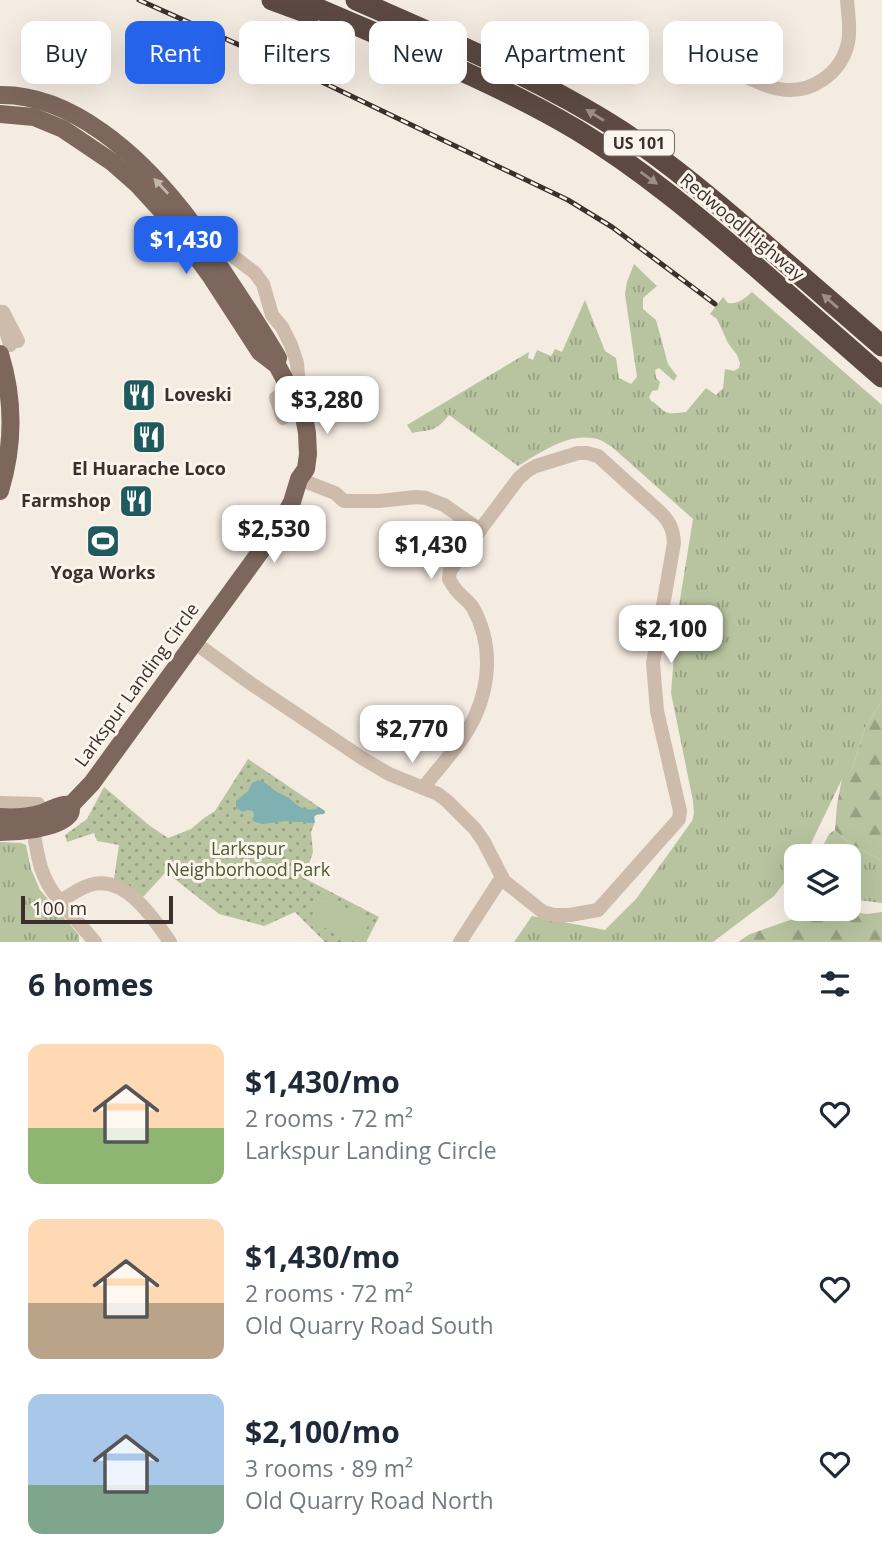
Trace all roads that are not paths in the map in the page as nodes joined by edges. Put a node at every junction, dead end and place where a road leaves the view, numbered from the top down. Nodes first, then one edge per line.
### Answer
1 (272, 0) edge
2 (298, 0) edge
3 (356, 0) edge
4 (847, 0) edge
5 (369, 31) edge
6 (369, 36) edge
7 (467, 74) edge
8 (765, 84) edge
9 (0, 95) edge
10 (46, 102) junction
11 (0, 103) edge
12 (0, 114) edge
13 (118, 156) junction
14 (217, 244) dead end
15 (882, 346) edge
16 (9, 347) edge
17 (882, 377) edge
18 (291, 393) junction
19 (283, 418) dead end
20 (299, 479) junction
21 (0, 491) edge
22 (480, 530) junction
23 (194, 642) junction
24 (424, 788) junction
25 (1, 806) edge
26 (35, 818) junction
27 (0, 832) edge
28 (502, 877) junction
29 (61, 901) junction
30 (95, 942) edge
31 (170, 942) edge
32 (460, 942) edge

1 - 6 highway
2 - 5 highway, Redwood Highway / US 101
15 -> 3 highway, Redwood Highway / US 101
4 - 8 street
7 -> 17 highway, Redwood Highway / US 101
9 - 10 main road, Larkspur Landing Circle
10 - 11 main road
10 - 13 main road, Larkspur Landing Circle
12 - 13 main road, Larkspur Landing Circle
13 - 18 main road, Larkspur Landing Circle
14 - 18 street
16 - 21 main road
18 - 19 street
18 - 20 main road, Larkspur Landing Circle
20 - 22 street
20 - 23 main road, Larkspur Landing Circle
22 - 24 street
22 - 28 street
23 - 24 street
23 - 26 main road, Larkspur Landing Circle
24 - 28 street
25 - 26 main road, Larkspur Landing Circle
26 - 27 main road, Larkspur Landing Circle
26 - 29 street
28 - 32 street
29 - 30 street
29 - 31 street

